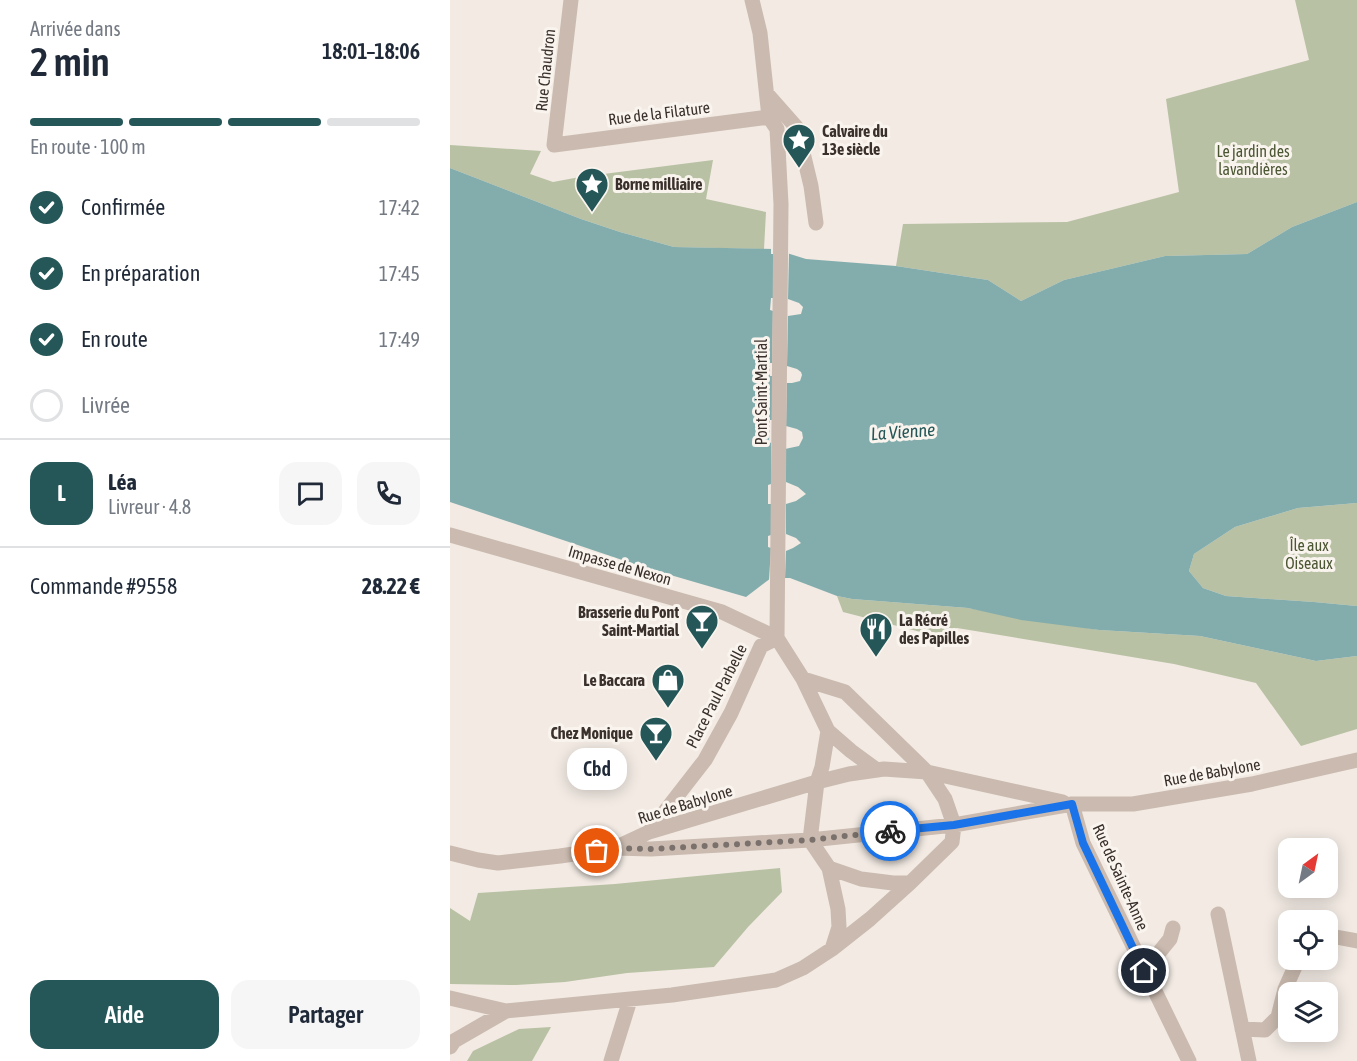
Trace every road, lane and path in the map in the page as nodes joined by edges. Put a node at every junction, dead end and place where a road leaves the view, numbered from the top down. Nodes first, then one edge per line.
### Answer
1 (571, 0) edge
2 (752, 0) edge
3 (767, 94) junction
4 (769, 117) junction
5 (554, 145) joint
6 (816, 223) dead end
7 (450, 535) edge
8 (777, 638) junction
9 (803, 679) junction
10 (828, 731) junction
11 (1357, 760) edge
12 (877, 770) junction
13 (927, 772) junction
14 (817, 782) junction
15 (1072, 804) junction
16 (954, 825) junction
17 (649, 832) junction
18 (810, 840) junction
19 (615, 848) junction
20 (450, 853) edge
21 (829, 868) junction
22 (910, 883) junction
23 (1218, 914) dead end
24 (1173, 928) dead end
25 (1338, 937) edge
26 (1357, 940) edge
27 (832, 949) junction
28 (1294, 970) edge
29 (1144, 971) junction
30 (450, 998) edge
31 (630, 1000) junction
32 (506, 1011) junction
33 (1242, 1029) junction
34 (450, 1047) edge
35 (611, 1061) edge
36 (1189, 1061) edge
37 (1249, 1061) edge

1 - 5 street, Rue Chaudron
2 - 3 street, Pont Saint-Martial
3 - 4 street, Pont Saint-Martial
3 - 6 street
4 - 5 street, Rue de la Filature
4 - 8 street, Pont Saint-Martial
7 - 8 street, Impasse de Nexon
8 - 9 street
8 - 17 street, Place Paul Parbelle
9 - 10 street
9 - 13 street
10 - 12 street
10 - 14 street
11 - 15 street, Rue de Babylone
12 - 13 street, Rue de Babylone
12 - 14 street, Rue de Babylone
13 - 15 street, Rue de Babylone
13 - 16 street
14 - 17 street, Rue de Babylone
14 - 18 street
15 - 16 street, Rue de Babylone
15 - 29 street, Rue de Sainte-Anne
16 - 18 street, Rue de Babylone
16 - 22 street
17 - 19 street, Rue de Babylone
18 - 19 street, Rue de Babylone
18 - 21 street
19 - 20 street
21 - 22 street
21 - 27 street
22 - 27 street
23 - 33 street
24 - 29 street
25 - 26 street
27 - 31 street
28 - 33 street
29 - 36 street, Rue de Sainte-Anne
30 - 32 street
31 - 32 street
31 - 35 street
32 - 34 street
33 - 37 street

